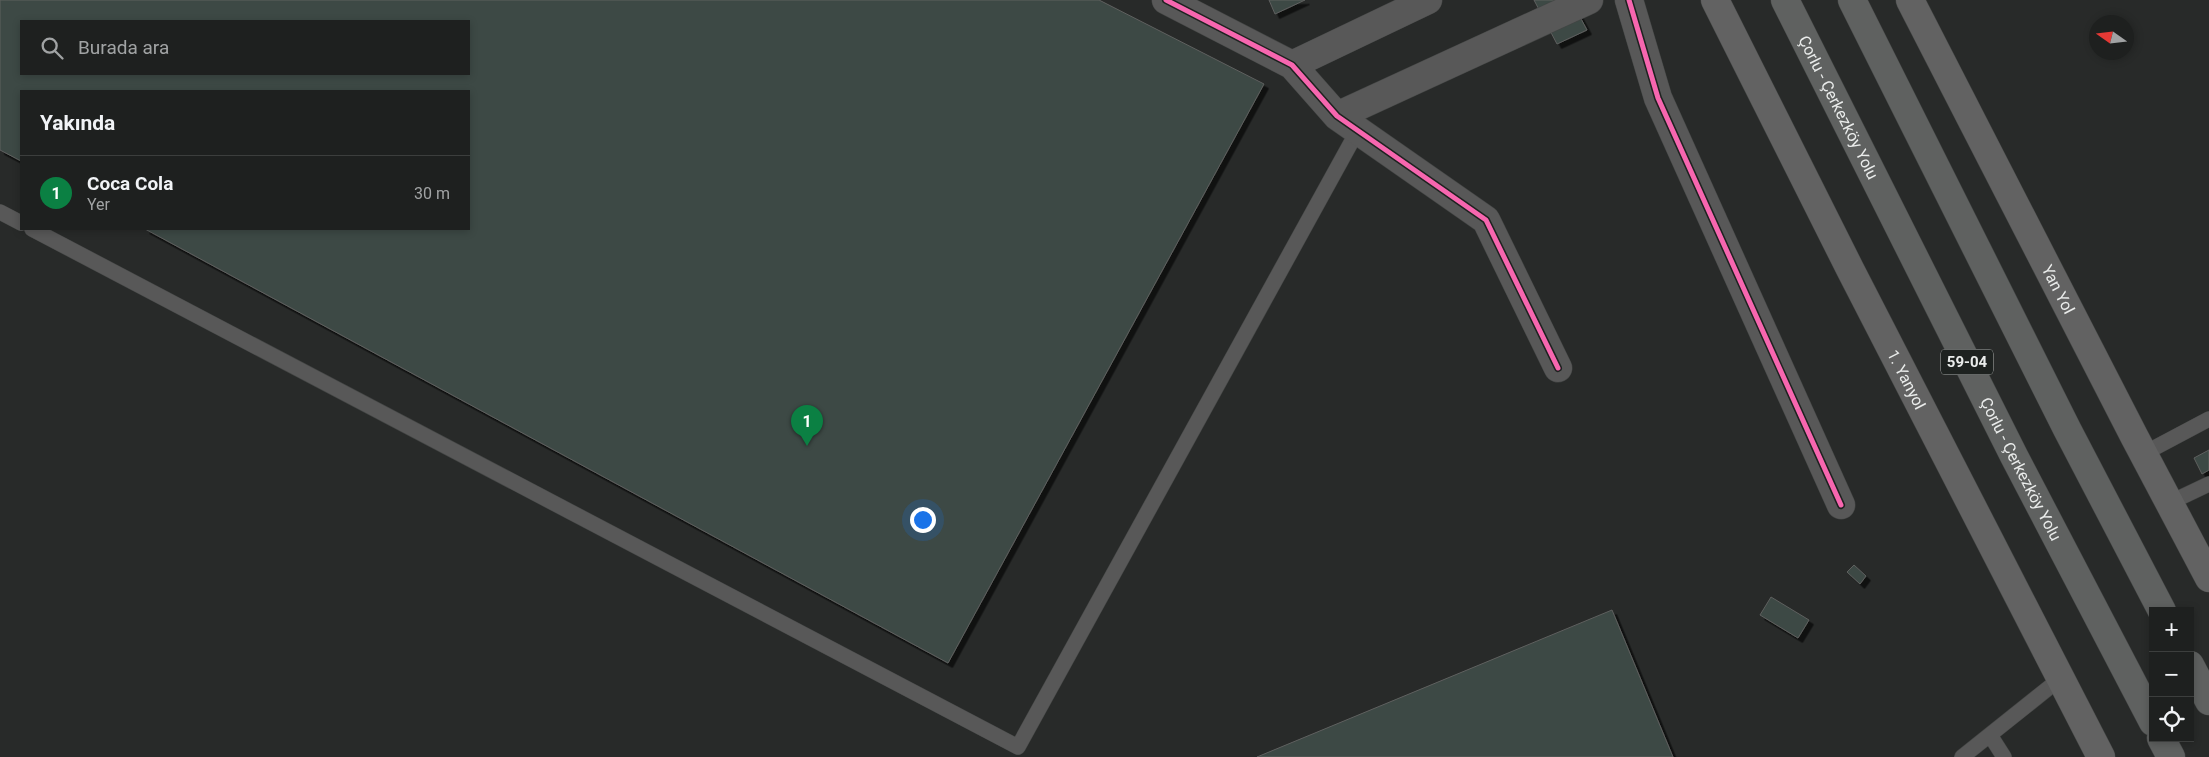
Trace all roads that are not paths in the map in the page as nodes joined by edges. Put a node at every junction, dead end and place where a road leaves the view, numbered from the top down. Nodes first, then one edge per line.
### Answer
1 (1166, 0) edge
2 (1428, 0) edge
3 (1589, 0) edge
4 (1629, 0) edge
5 (1716, 0) edge
6 (1785, 0) edge
7 (1852, 0) edge
8 (1910, 0) edge
9 (1292, 65) junction
10 (1348, 123) junction
11 (0, 212) edge
12 (20, 222) edge
13 (34, 230) edge
14 (1558, 368) dead end
15 (2209, 419) edge
16 (2143, 454) junction
17 (2209, 484) edge
18 (2169, 503) junction
19 (1841, 505) dead end
20 (2209, 578) edge
21 (2160, 607) edge
22 (2194, 673) edge
23 (2061, 678) junction
24 (2209, 701) edge
25 (2149, 714) edge
26 (1990, 734) junction
27 (2163, 742) edge
28 (1962, 757) edge
29 (2004, 757) edge
30 (2101, 757) edge
31 (2171, 757) edge

1 - 9 street
2 - 9 street
3 - 10 street
4 - 19 street
5 - 23 main road, 1. Yanyol
6 - 25 main road, Çorlu - Çerkezköy Yolu / 59-04
7 - 21 main road
8 - 16 main road, Yan Yol
9 - 10 street
10 - 13 lane
10 - 14 street
11 - 12 lane
15 - 16 lane
16 - 18 main road, Yan Yol
17 - 18 lane
18 - 20 main road, Yan Yol
22 - 24 main road
23 - 26 lane
23 - 30 main road, 1. Yanyol
26 - 28 lane
26 - 29 lane
27 - 31 main road

